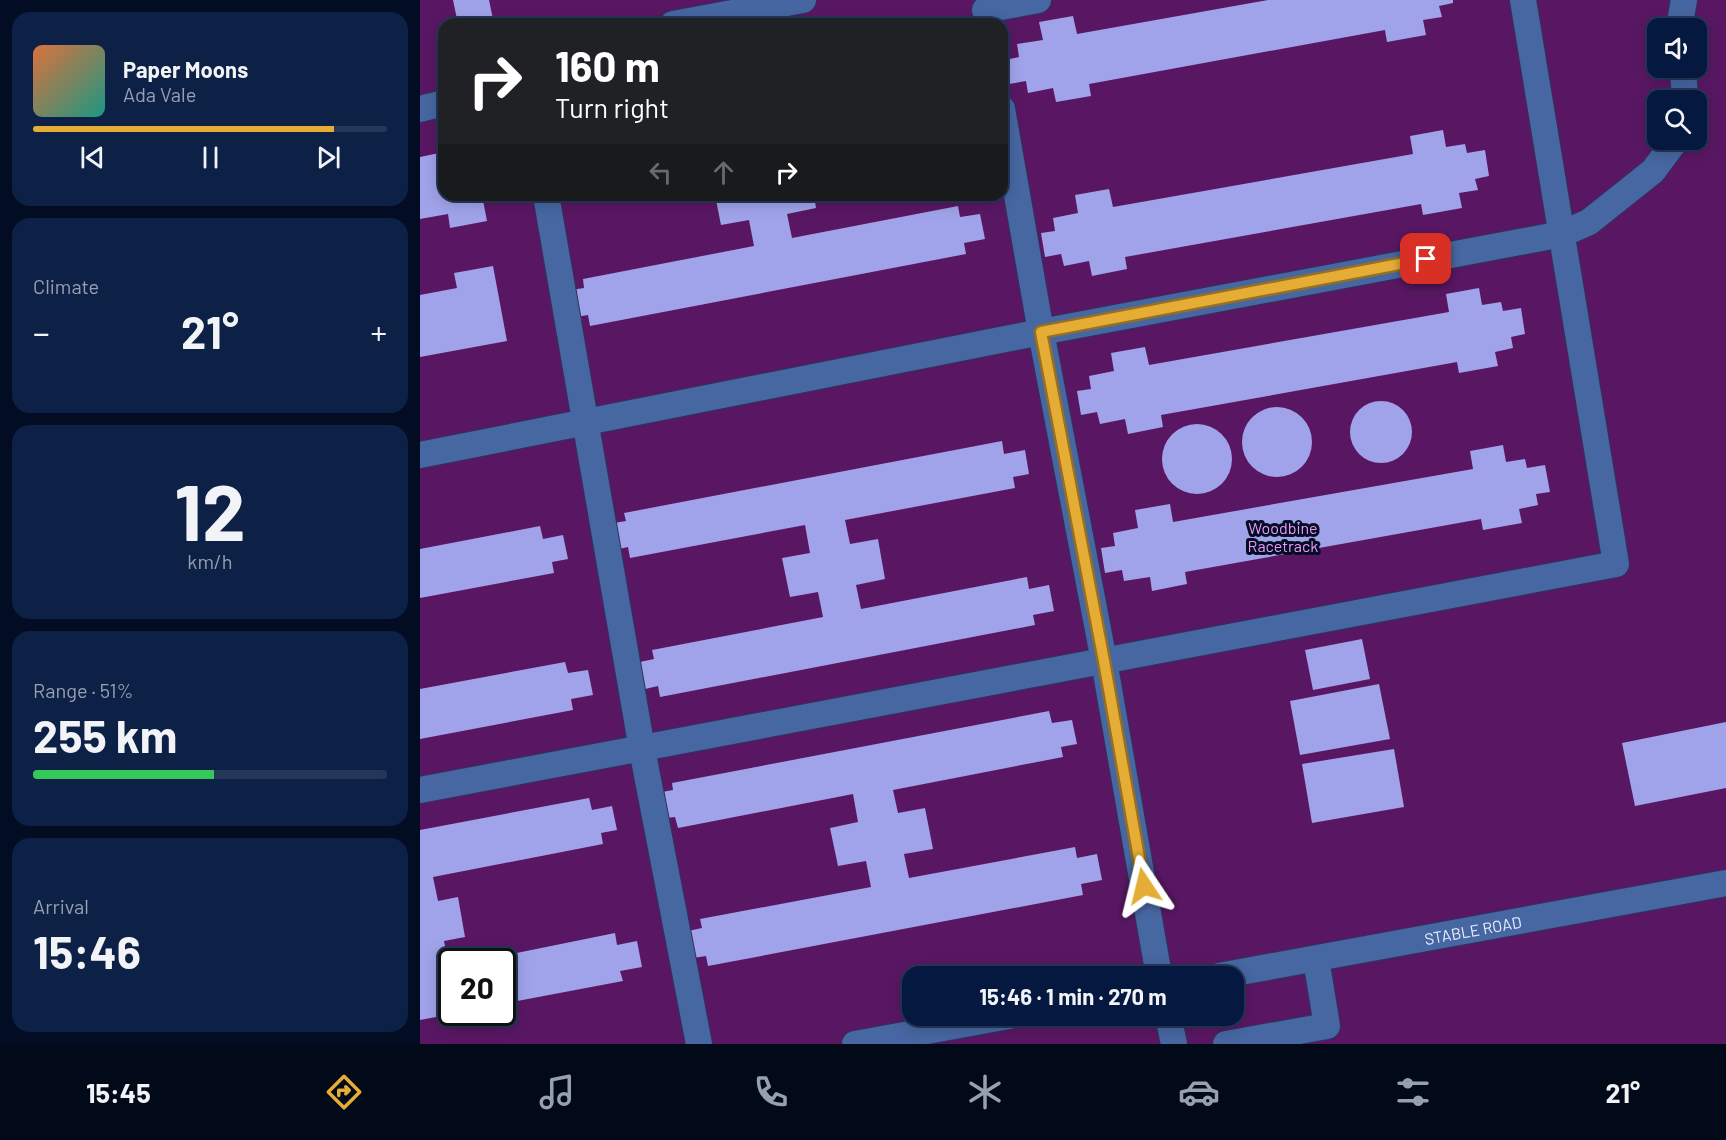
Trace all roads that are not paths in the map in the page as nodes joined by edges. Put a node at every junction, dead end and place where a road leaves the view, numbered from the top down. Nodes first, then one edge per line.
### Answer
1 (803, 0) edge
2 (1038, 0) edge
3 (1523, 0) edge
4 (1684, 0) edge
5 (985, 11) edge
6 (706, 18) edge
7 (1681, 18) edge
8 (438, 104) edge
9 (420, 109) edge
10 (1008, 144) edge
11 (1669, 150) edge
12 (547, 201) edge
13 (1562, 234) junction
14 (1041, 332) junction
15 (586, 423) junction
16 (420, 455) edge
17 (1104, 661) junction
18 (642, 749) junction
19 (420, 790) edge
20 (1726, 883) edge
21 (1316, 958) junction
22 (1157, 966) edge
23 (1244, 971) edge
24 (954, 1026) edge
25 (1170, 1026) edge
26 (699, 1044) edge
27 (855, 1044) edge
28 (1174, 1044) edge
29 (1226, 1044) edge

1 - 6 street
2 - 5 street
3 - 13 street
4 - 7 street
8 - 9 street
10 - 14 street
11 - 13 street
12 - 15 street
13 - 14 street
13 - 17 street
14 - 15 street
14 - 17 street
15 - 16 street
15 - 18 street
17 - 18 street
17 - 22 street
18 - 19 street
18 - 26 street
20 - 21 street, STABLE ROAD
21 - 23 street, STABLE ROAD
21 - 29 street
24 - 27 street
25 - 28 street

